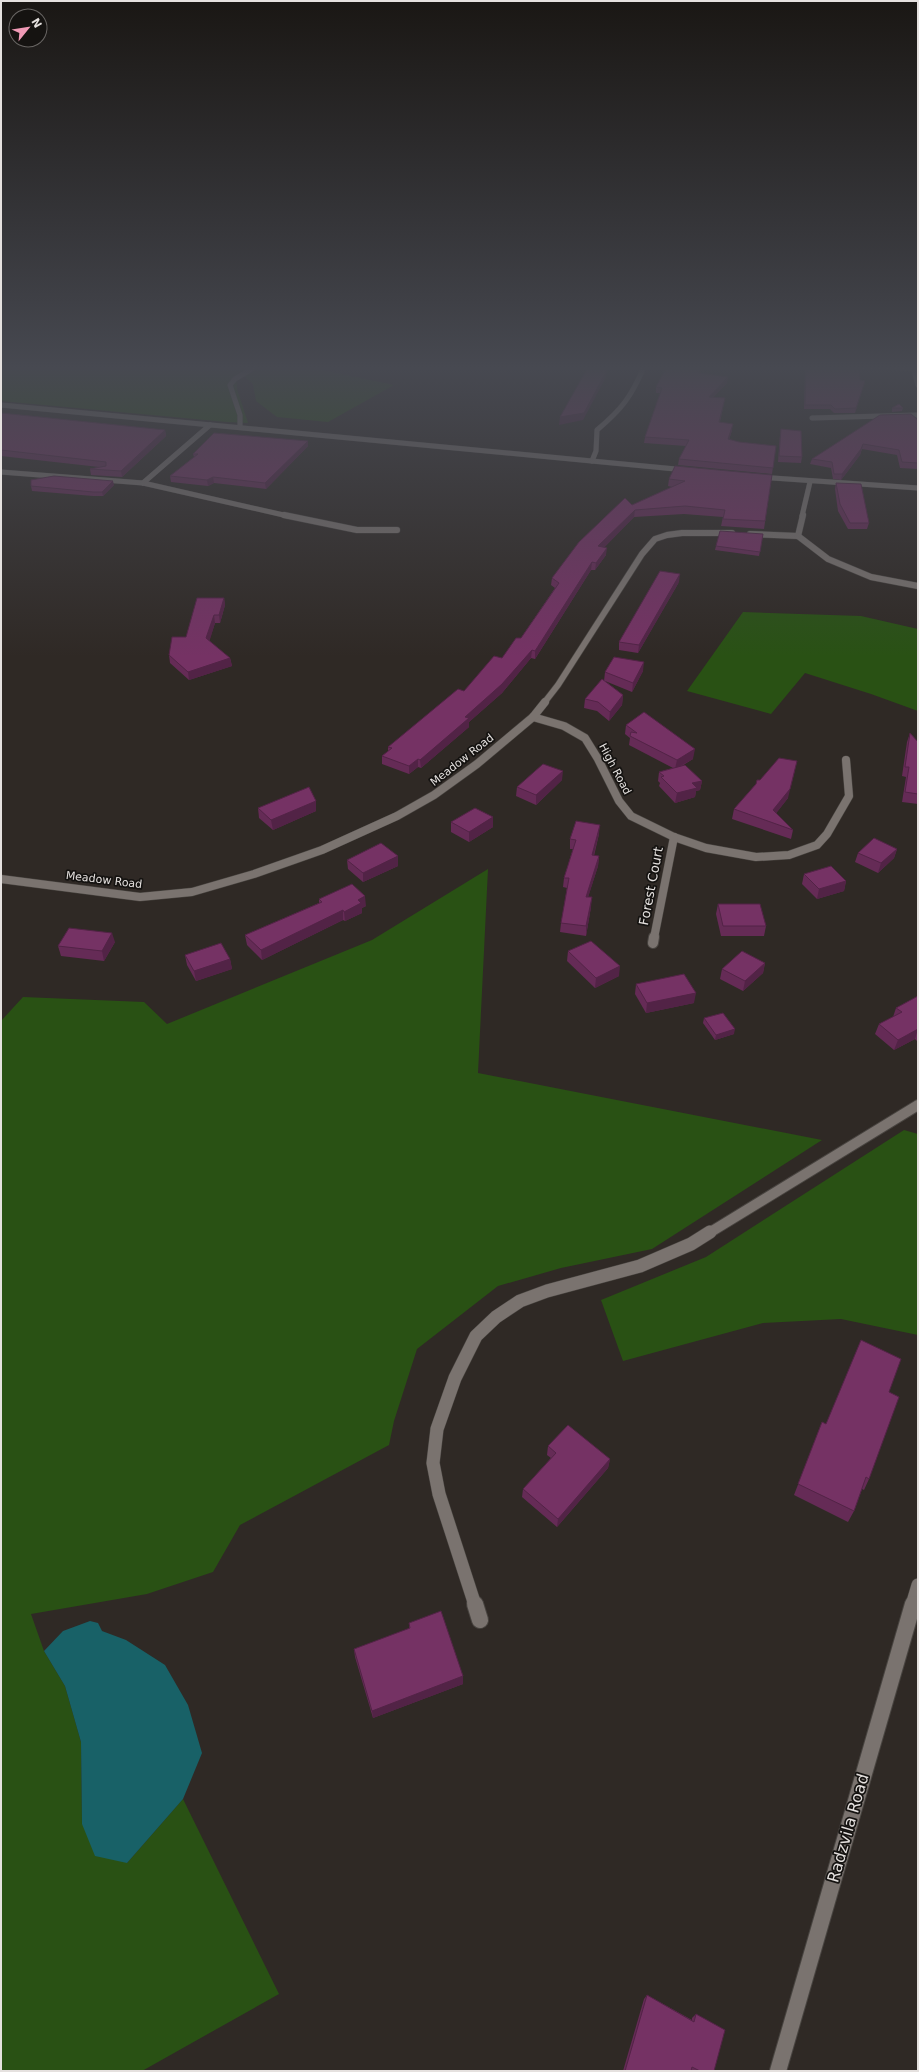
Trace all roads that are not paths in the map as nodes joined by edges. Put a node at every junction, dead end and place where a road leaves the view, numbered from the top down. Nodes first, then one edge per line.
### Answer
1 (165, 464) edge
2 (619, 464) edge
3 (693, 471) edge
4 (1, 472) edge
5 (748, 476) edge
6 (810, 482) junction
7 (143, 483) junction
8 (918, 488) edge
9 (398, 530) dead end
10 (798, 536) junction
11 (918, 586) edge
12 (533, 717) junction
13 (846, 760) dead end
14 (674, 837) junction
15 (1, 879) edge
16 (653, 944) dead end
17 (918, 1105) edge
18 (918, 1584) edge
19 (480, 1620) dead end
20 (778, 2071) edge

1 - 7 street
2 - 3 street
4 - 7 street
5 - 6 street
6 - 8 street
6 - 10 street
7 - 9 street
10 - 11 street
10 - 12 street, Meadow Road
12 - 14 street, High Road
12 - 15 street, Meadow Road
13 - 14 street, Forest Court
14 - 16 street, Forest Court
17 - 19 street
18 - 20 street, Radzvila Road

